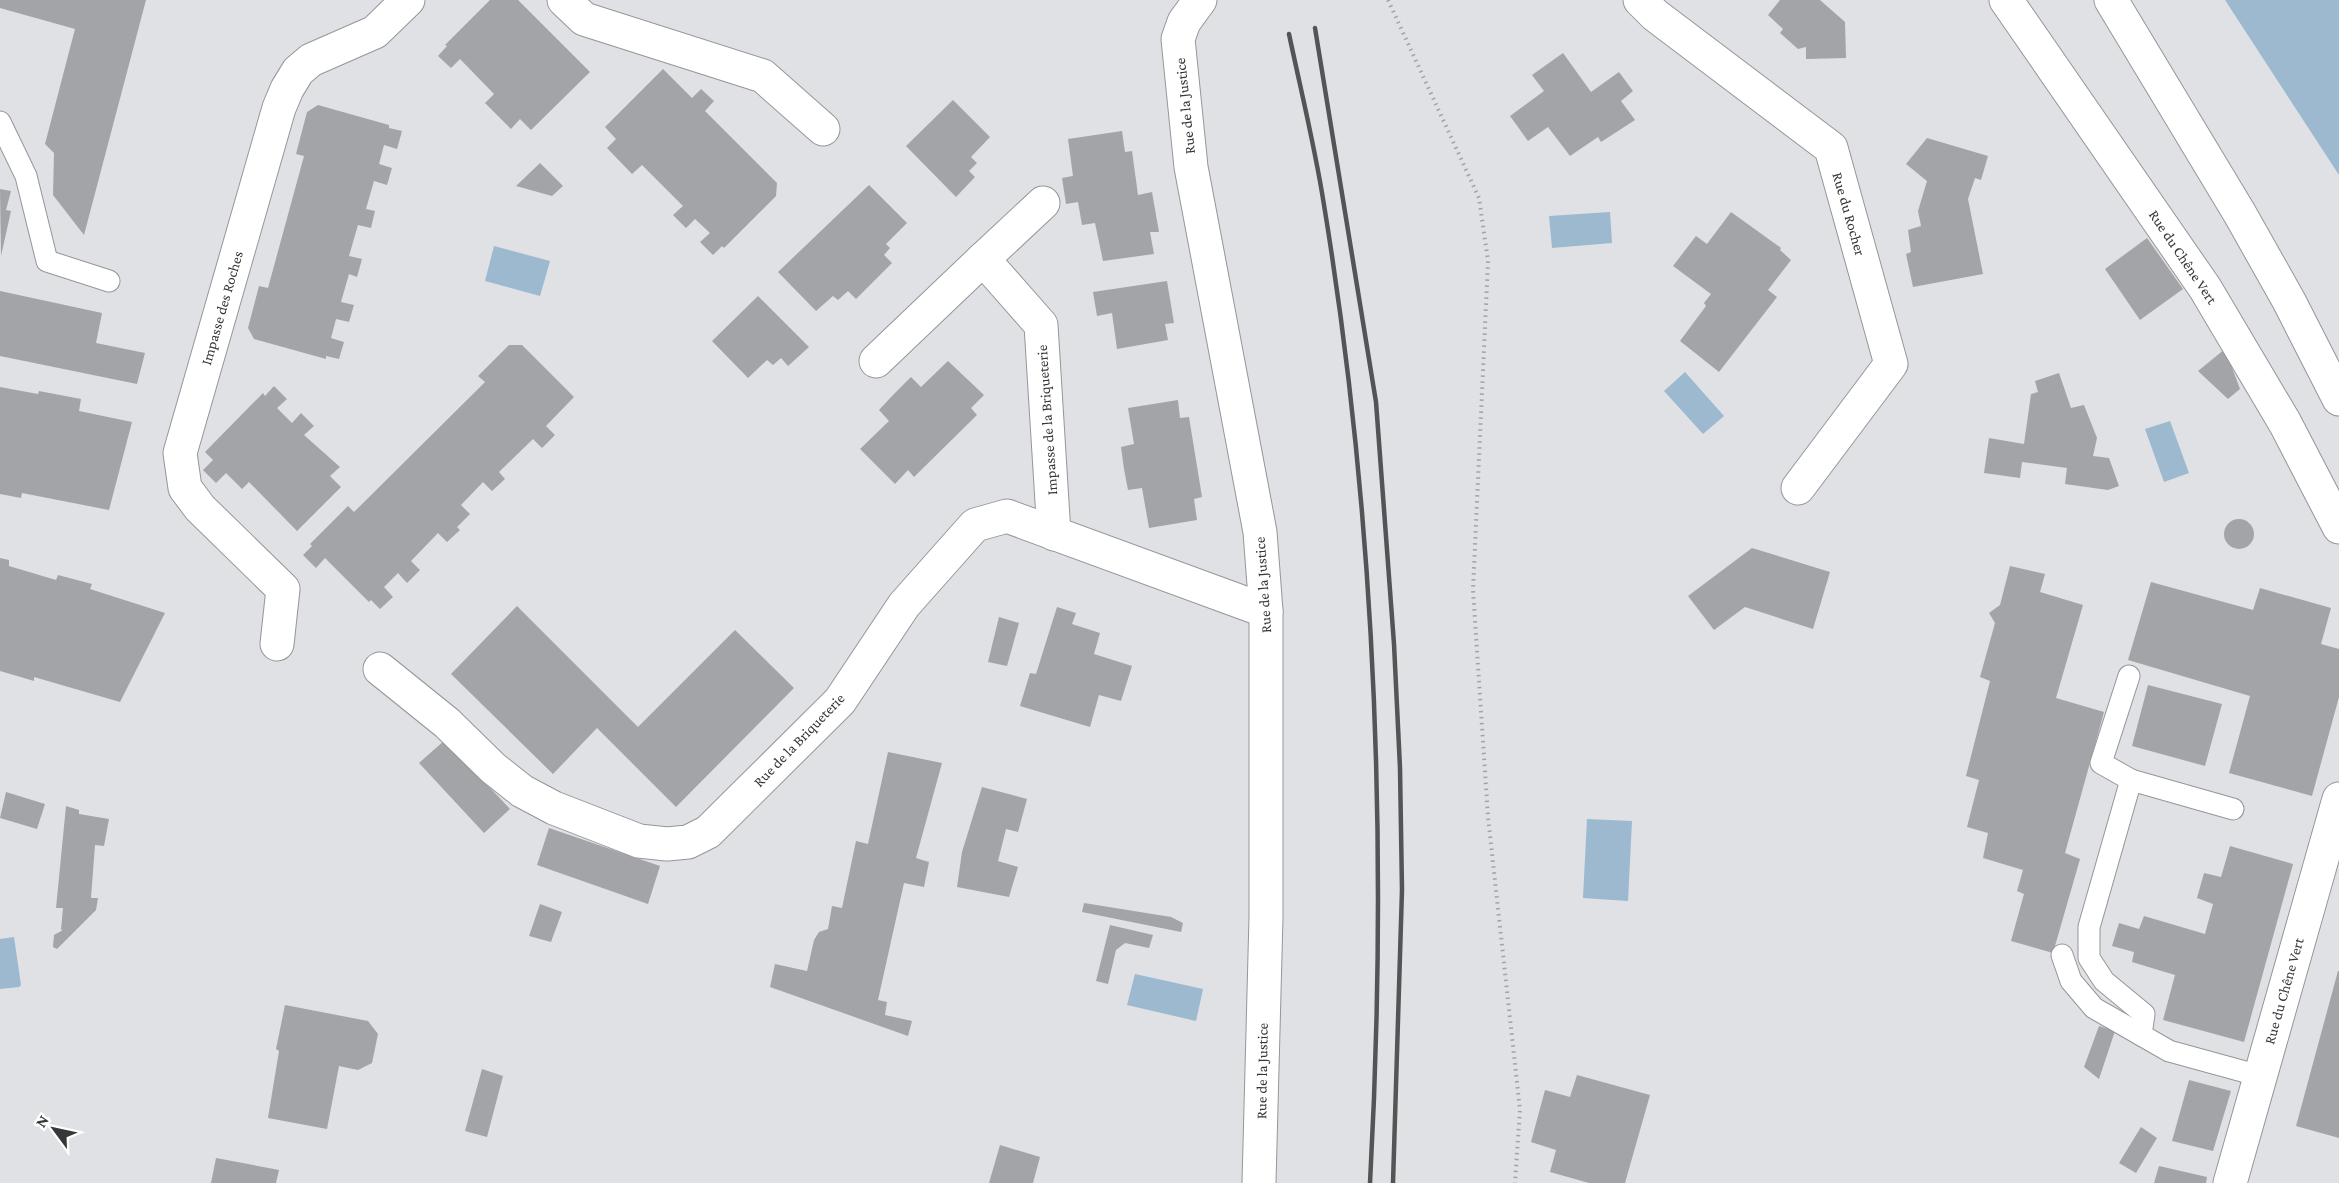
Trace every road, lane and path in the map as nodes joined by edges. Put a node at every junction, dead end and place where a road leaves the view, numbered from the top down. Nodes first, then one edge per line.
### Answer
1 (408, 0) edge
2 (564, 0) edge
3 (1200, 0) edge
4 (1388, 0) edge
5 (1640, 0) edge
6 (2006, 0) edge
7 (2111, 0) edge
8 (0, 122) edge
9 (823, 129) dead end
10 (1042, 203) dead end
11 (983, 259) junction
12 (109, 281) dead end
13 (876, 362) dead end
14 (2339, 399) edge
15 (1798, 488) dead end
16 (2339, 527) edge
17 (1054, 534) junction
18 (1266, 611) junction
19 (277, 644) dead end
20 (380, 669) dead end
21 (2129, 676) dead end
22 (2131, 780) junction
23 (2339, 799) edge
24 (2233, 809) dead end
25 (2062, 955) dead end
26 (2141, 1035) junction
27 (2260, 1076) junction
28 (1260, 1183) edge
29 (1515, 1183) edge
30 (2230, 1183) edge

1 - 19 street, Impasse des Roches
2 - 9 street
3 - 18 street, Rue de la Justice
4 - 29 path
5 - 15 street, Rue du Rocher
6 - 16 street, Rue du Chêne Vert
7 - 14 street
8 - 12 lane
10 - 11 street
11 - 13 street
11 - 17 street, Impasse de la Briqueterie
17 - 18 street, Rue de la Briqueterie
17 - 20 street, Rue de la Briqueterie
18 - 28 street, Rue de la Justice
21 - 22 lane
22 - 24 lane
22 - 26 lane
23 - 27 street, Rue du Chêne Vert
25 - 26 lane
26 - 27 lane
27 - 30 street, Rue du Chêne Vert

